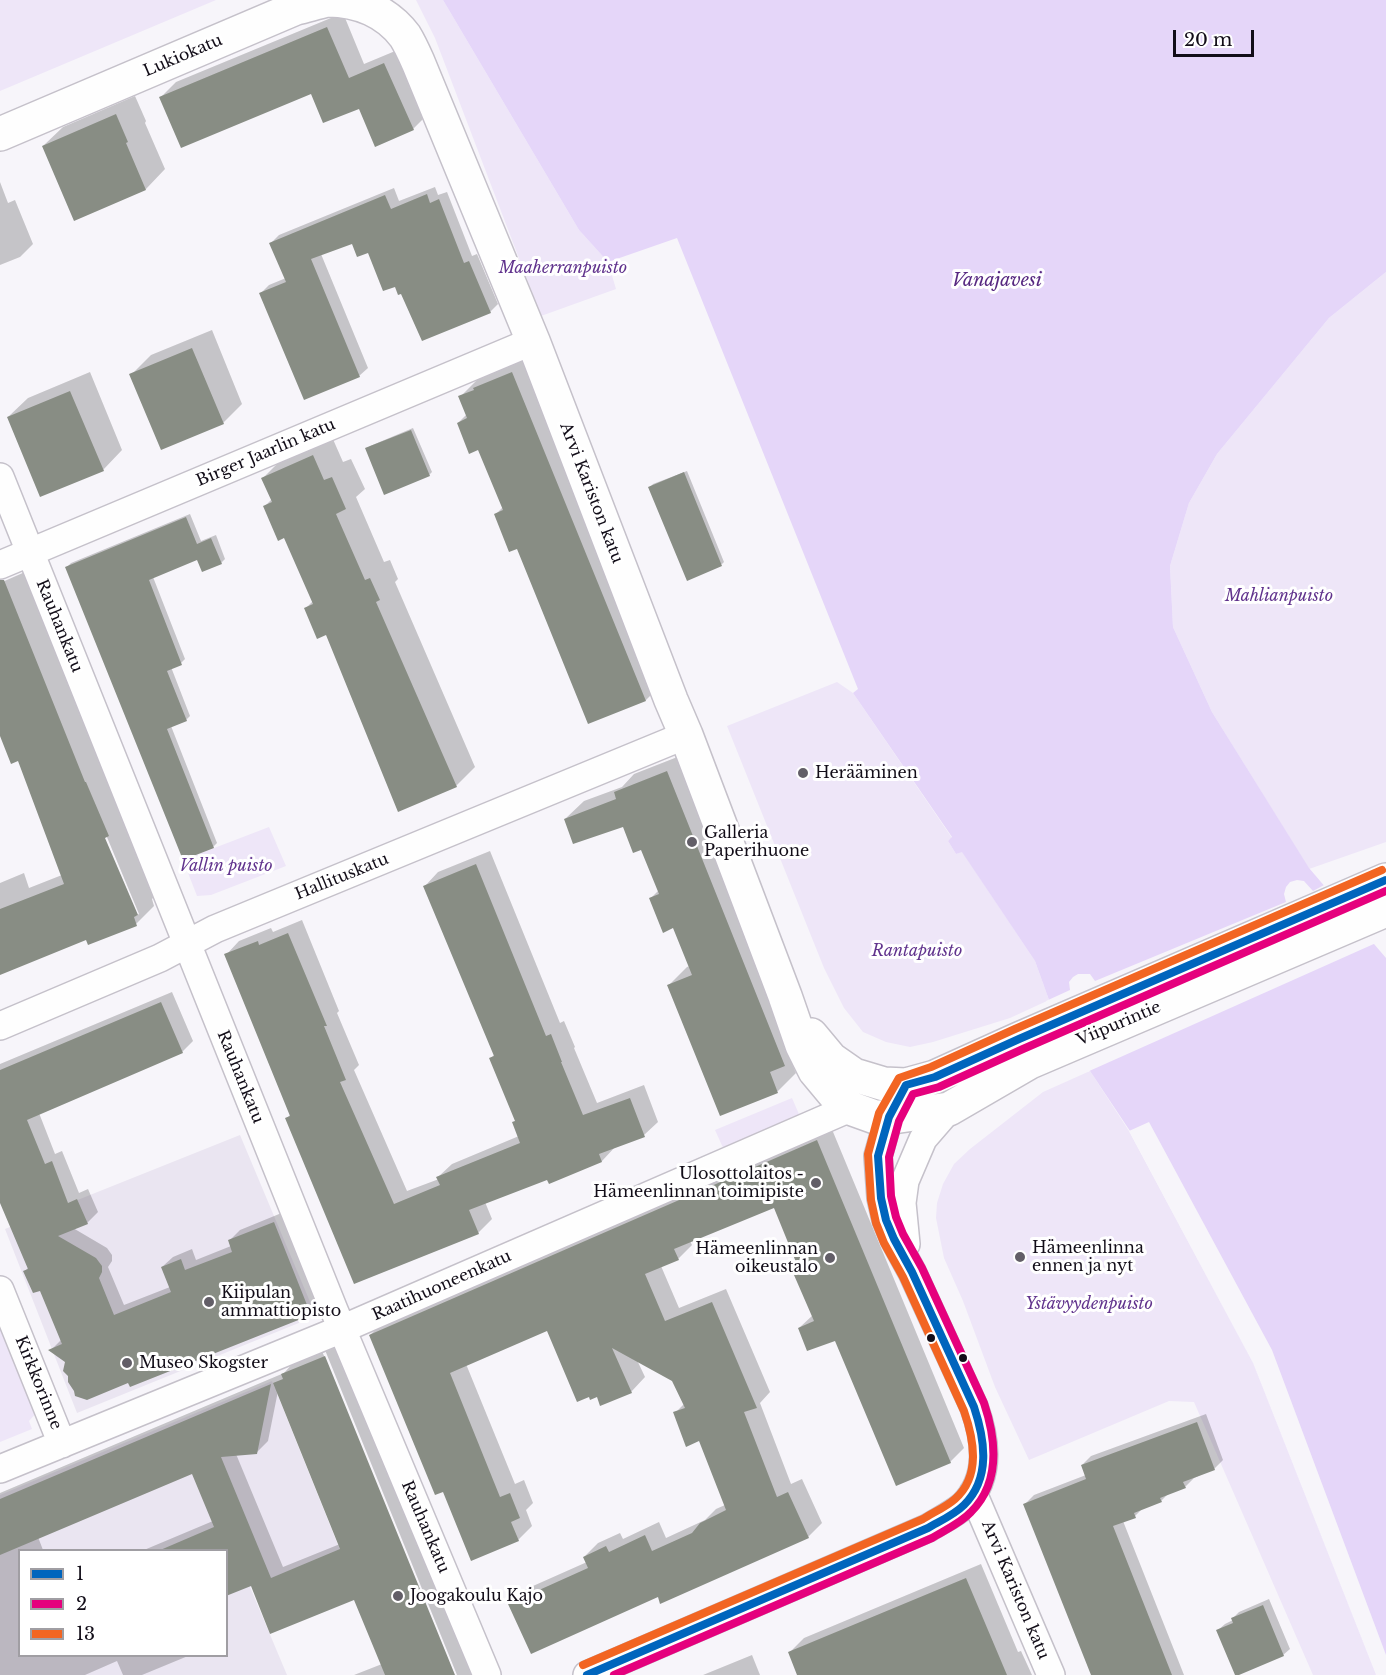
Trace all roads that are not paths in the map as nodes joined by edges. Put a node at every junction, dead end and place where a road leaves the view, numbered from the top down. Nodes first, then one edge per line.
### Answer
1 (371, 7) joint
2 (0, 134) edge
3 (533, 341) junction
4 (0, 477) edge
5 (30, 552) junction
6 (0, 565) edge
7 (686, 735) junction
8 (1386, 880) edge
9 (1386, 910) edge
10 (186, 944) junction
11 (785, 996) junction
12 (0, 1026) edge
13 (1025, 1051) junction
14 (854, 1075) junction
15 (906, 1085) junction
16 (850, 1108) junction
17 (949, 1109) junction
18 (889, 1117) junction
19 (878, 1156) junction
20 (909, 1168) junction
21 (912, 1272) junction
22 (0, 1290) edge
23 (342, 1329) junction
24 (62, 1444) junction
25 (0, 1469) edge
26 (973, 1493) junction
27 (487, 1675) edge
28 (587, 1675) edge
29 (1051, 1675) edge

1 - 2 main road, Lukiokatu
1 - 3 main road, Arvi Kariston katu
3 - 5 street, Birger Jaarlin katu
3 - 7 main road, Arvi Kariston katu
4 - 5 street, Rauhankatu
5 - 6 street, Birger Jaarlin katu
5 - 10 street, Rauhankatu
7 - 10 street, Hallituskatu
7 - 11 main road, Arvi Kariston katu
8 - 13 main road, Viipurintie
9 - 13 main road, Viipurintie
10 - 12 street, Hallituskatu
10 - 23 street, Rauhankatu
11 - 14 main road, Arvi Kariston katu
11 - 16 main road, Arvi Kariston katu
13 - 15 main road, Viipurintie
13 - 17 main road, Viipurintie
14 - 15 main road, Arvi Kariston katu
14 - 16 street
14 - 18 street, Arvi Kariston katu
15 - 18 street, Arvi Kariston katu
16 - 18 main road, Viipurintie
16 - 19 street, Arvi Kariston katu
16 - 23 street, Raatihuoneenkatu
17 - 18 main road, Viipurintie
17 - 20 street, Arvi Kariston katu
18 - 19 street, Arvi Kariston katu
18 - 20 street, Arvi Kariston katu
19 - 21 street, Arvi Kariston katu
20 - 21 street, Arvi Kariston katu
21 - 26 street, Arvi Kariston katu
22 - 24 street, Kirkkorinne
23 - 24 street, Raatihuoneenkatu
23 - 27 street, Rauhankatu
24 - 25 street, Raatihuoneenkatu
26 - 28 street
26 - 29 street, Arvi Kariston katu

